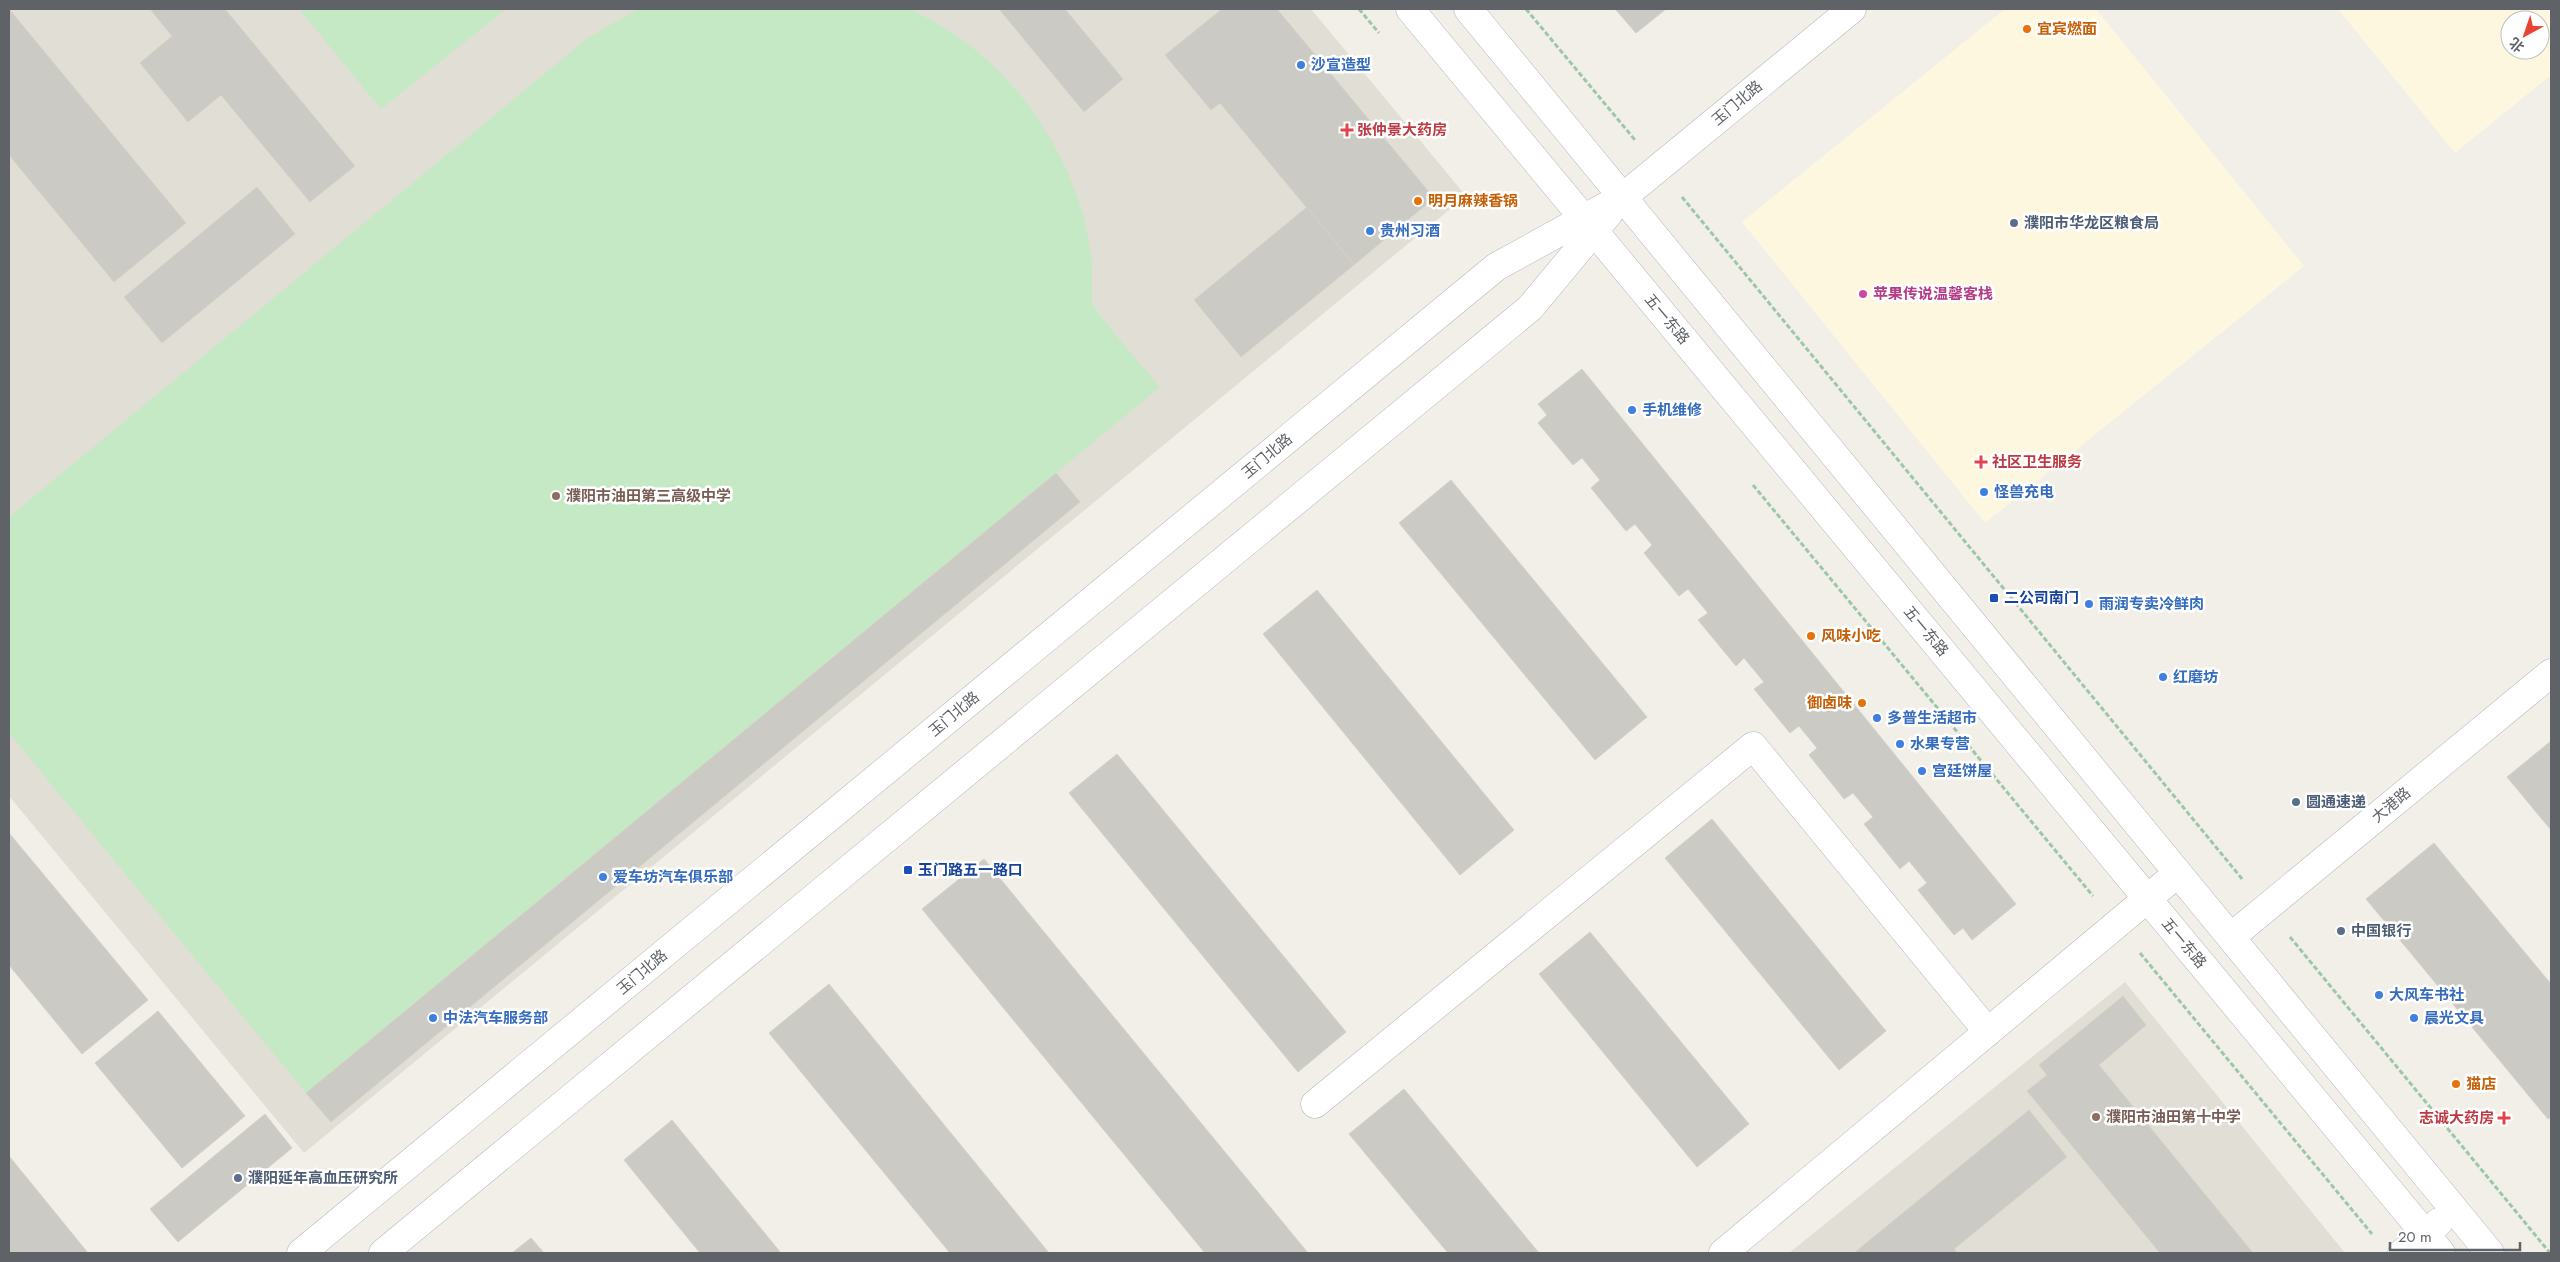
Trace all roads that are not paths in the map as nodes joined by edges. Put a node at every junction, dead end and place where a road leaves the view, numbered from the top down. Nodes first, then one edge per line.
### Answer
1 (1410, 9) edge
2 (1468, 9) edge
3 (1852, 9) edge
4 (1623, 197) junction
5 (1589, 225) junction
6 (2551, 673) edge
7 (2178, 873) junction
8 (2147, 899) junction
9 (2231, 937) junction
10 (1988, 1032) junction
11 (1315, 1104) dead end
12 (2454, 1210) junction
13 (2433, 1244) edge
14 (301, 1253) edge
15 (383, 1253) edge
16 (1723, 1253) edge
17 (2402, 1253) edge
18 (2490, 1253) edge

1 - 5 street, 五一东路
2 - 4 street
3 - 4 street, 玉门北路
4 - 5 street, 玉门北路
4 - 7 street
5 - 8 street, 五一东路
5 - 14 street, 玉门北路
5 - 15 street, 玉门北路
6 - 9 street, 大港路
7 - 8 street
7 - 9 street
8 - 10 street
8 - 13 street, 五一东路
9 - 12 street
10 - 11 street
10 - 16 street
12 - 13 street
12 - 18 street
13 - 17 street

